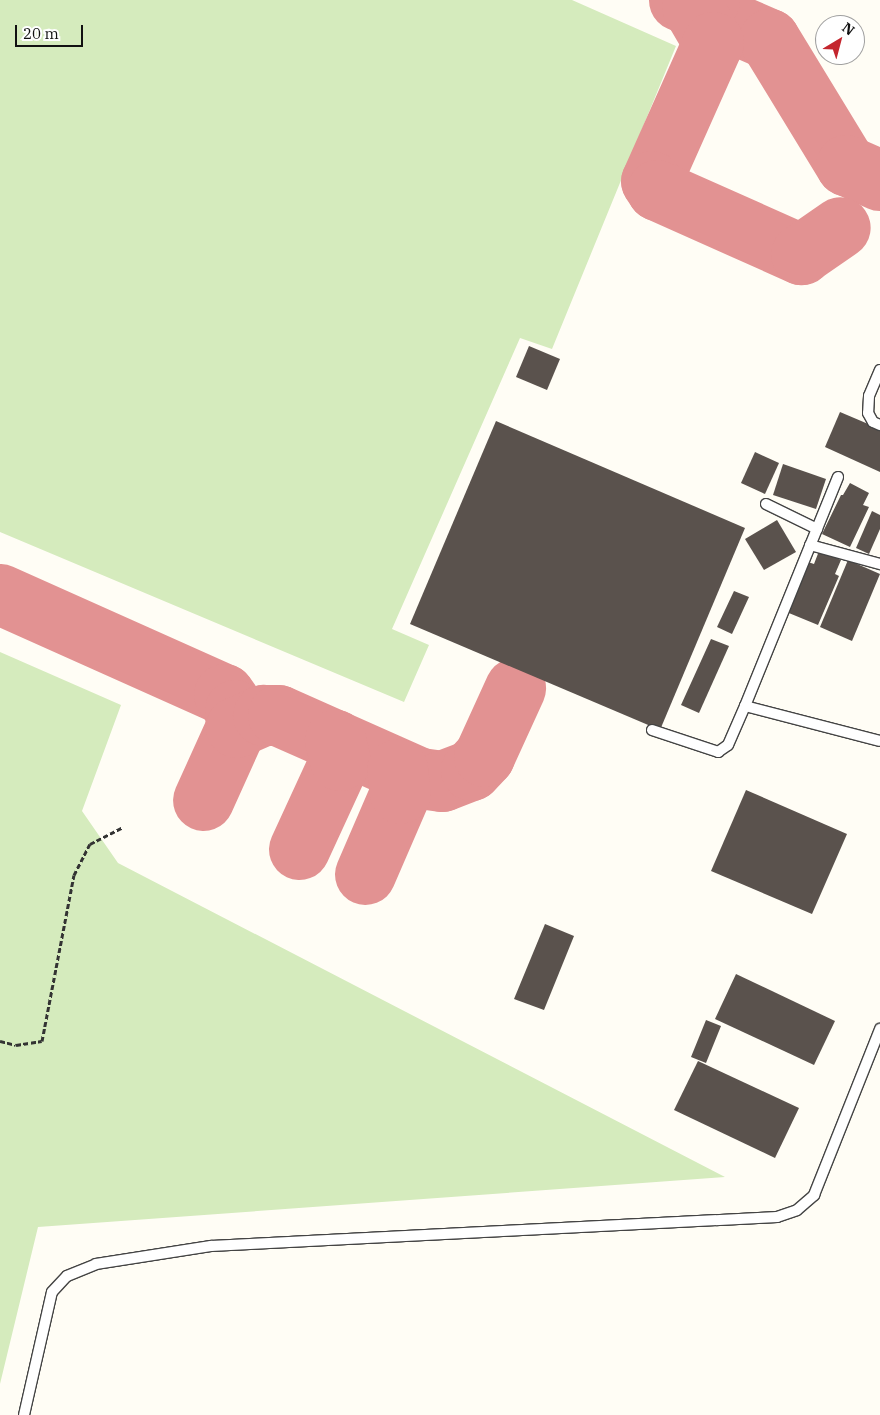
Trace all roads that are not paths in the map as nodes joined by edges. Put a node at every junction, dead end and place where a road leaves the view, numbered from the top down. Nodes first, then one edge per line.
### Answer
1 (880, 370) edge
2 (880, 425) edge
3 (838, 477) dead end
4 (766, 504) dead end
5 (817, 529) junction
6 (810, 546) junction
7 (880, 564) edge
8 (745, 706) junction
9 (652, 730) dead end
10 (880, 741) edge
11 (880, 1029) edge
12 (24, 1415) edge

1 - 2 lane
3 - 5 lane
4 - 5 lane
5 - 6 lane
6 - 7 lane
6 - 8 lane
8 - 9 lane
8 - 10 lane
11 - 12 lane

